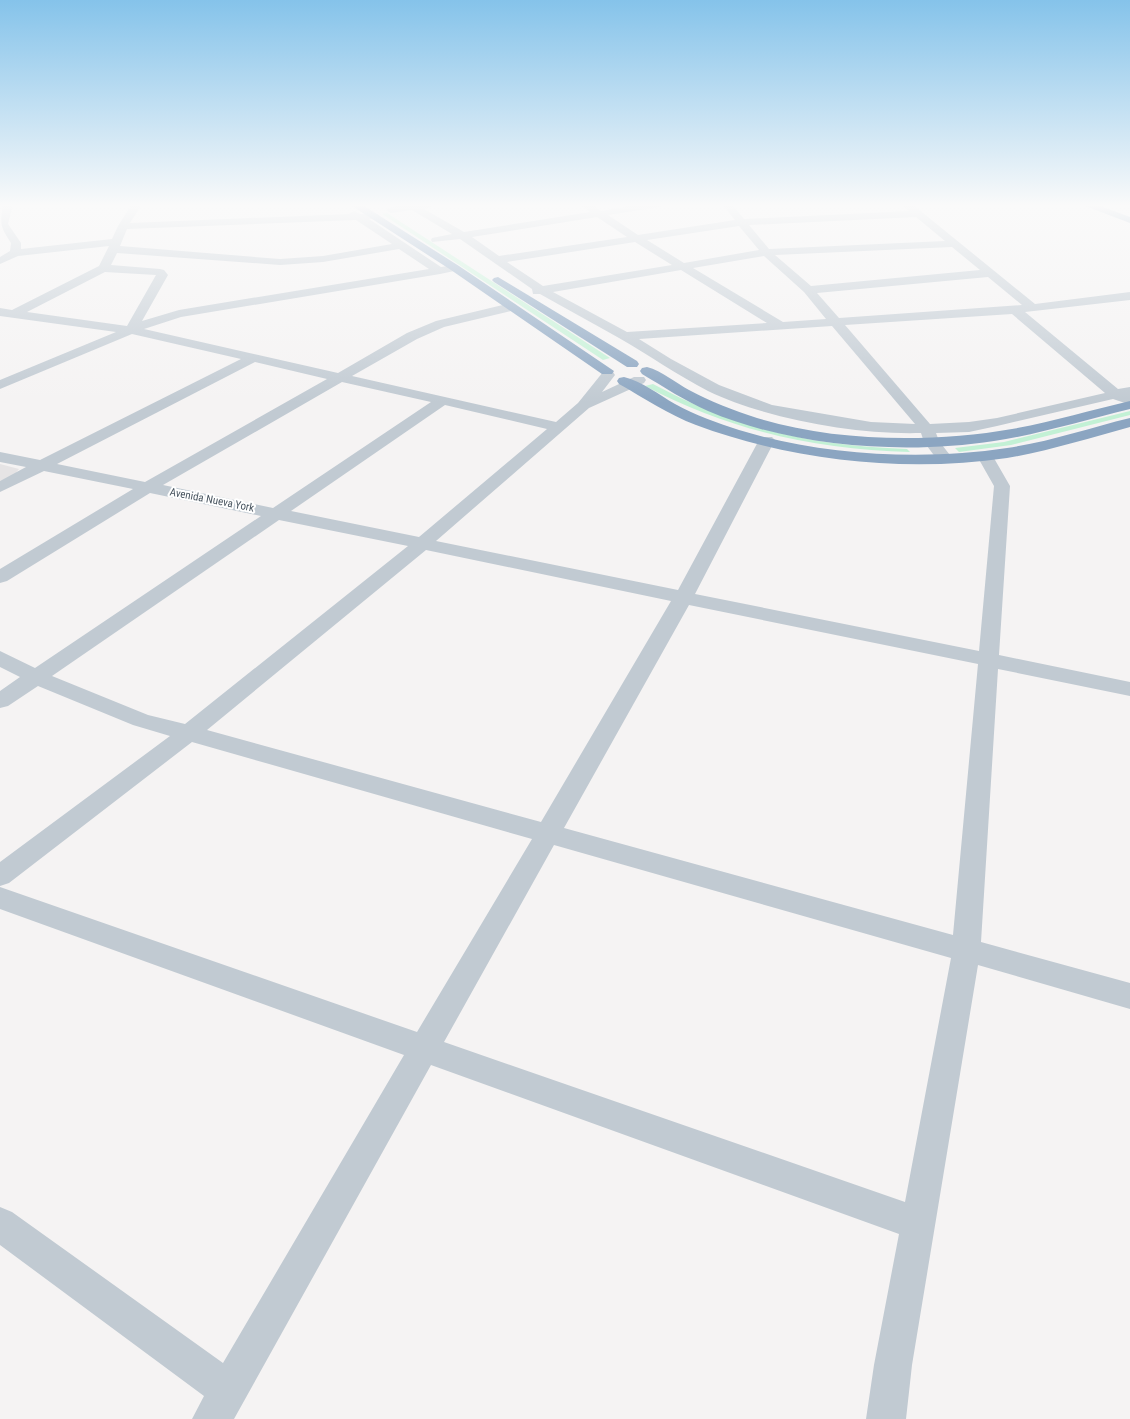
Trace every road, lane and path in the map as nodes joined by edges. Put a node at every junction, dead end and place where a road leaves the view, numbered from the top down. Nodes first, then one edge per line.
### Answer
1 (99, 270) edge
2 (139, 270) edge
3 (444, 270) edge
4 (458, 270) edge
5 (511, 270) edge
6 (658, 270) edge
7 (690, 270) edge
8 (784, 270) joint
9 (987, 270) edge
10 (440, 271) joint
11 (488, 273) dead end
12 (990, 273) junction
13 (541, 290) junction
14 (808, 290) junction
15 (520, 294) junction
16 (1130, 296) edge
17 (511, 307) junction
18 (1033, 308) junction
19 (1015, 310) junction
20 (0, 312) edge
21 (14, 314) junction
22 (0, 321) edge
23 (837, 323) junction
24 (821, 324) junction
25 (781, 326) junction
26 (131, 330) junction
27 (625, 336) junction
28 (253, 358) junction
29 (632, 364) junction
30 (607, 373) junction
31 (339, 377) junction
32 (635, 379) junction
33 (0, 385) edge
34 (1123, 393) edge
35 (442, 401) junction
36 (1130, 401) edge
37 (1130, 405) edge
38 (583, 406) junction
39 (1130, 422) edge
40 (560, 427) junction
41 (911, 429) junction
42 (929, 435) junction
43 (767, 440) junction
44 (985, 456) junction
45 (0, 457) edge
46 (945, 458) junction
47 (43, 466) junction
48 (0, 487) edge
49 (148, 487) junction
50 (277, 513) junction
51 (423, 542) junction
52 (0, 576) edge
53 (684, 596) junction
54 (0, 658) edge
55 (989, 658) junction
56 (36, 677) junction
57 (1130, 689) edge
58 (0, 701) edge
59 (189, 733) junction
60 (548, 834) junction
61 (0, 876) edge
62 (0, 898) edge
63 (966, 951) junction
64 (1130, 996) edge
65 (424, 1049) junction
66 (0, 1224) edge
67 (918, 1224) junction
68 (220, 1405) edge
69 (886, 1419) edge

1 - 21 street
2 - 26 street
3 - 10 street
4 - 17 highway
5 - 13 street
6 - 13 street
7 - 25 street
8 - 14 street
8 - 24 street
9 - 12 street
10 - 26 street
11 - 15 highway
12 - 14 street
12 - 18 street
13 - 15 street
13 - 27 street
14 - 23 street
15 - 29 highway
16 - 18 street
17 - 30 highway
17 - 31 street
18 - 19 street
19 - 23 street
19 - 34 street
20 - 21 street
21 - 22 street
21 - 26 street
23 - 24 street
23 - 42 street
24 - 25 street
24 - 41 street
25 - 27 street
26 - 28 street
26 - 33 street
27 - 41 street
28 - 31 street
28 - 47 street
29 - 30 highway
29 - 32 highway
30 - 32 highway
30 - 38 street
31 - 35 street
31 - 49 street
32 - 38 street
32 - 42 highway
32 - 43 highway
34 - 36 street
34 - 42 street
35 - 40 street
35 - 50 street
37 - 42 highway
38 - 40 street
39 - 44 highway
40 - 51 street
41 - 42 street
42 - 46 street
43 - 46 highway
43 - 53 street
44 - 46 highway
44 - 55 street
45 - 47 street, Avenida Nueva York
47 - 48 street
47 - 49 street, Avenida Nueva York
49 - 50 street, Avenida Nueva York
49 - 52 street
50 - 51 street, Avenida Nueva York
50 - 56 street
51 - 53 street, Avenida Nueva York
51 - 59 street
53 - 55 street, Avenida Nueva York
53 - 60 street
54 - 56 street
55 - 57 street, Avenida Nueva York
55 - 63 street
56 - 58 street
56 - 59 street
59 - 60 street
59 - 61 street
60 - 63 street
60 - 65 street
62 - 65 street
63 - 64 street
63 - 67 street
65 - 67 street
65 - 68 street
66 - 68 street
67 - 69 street

